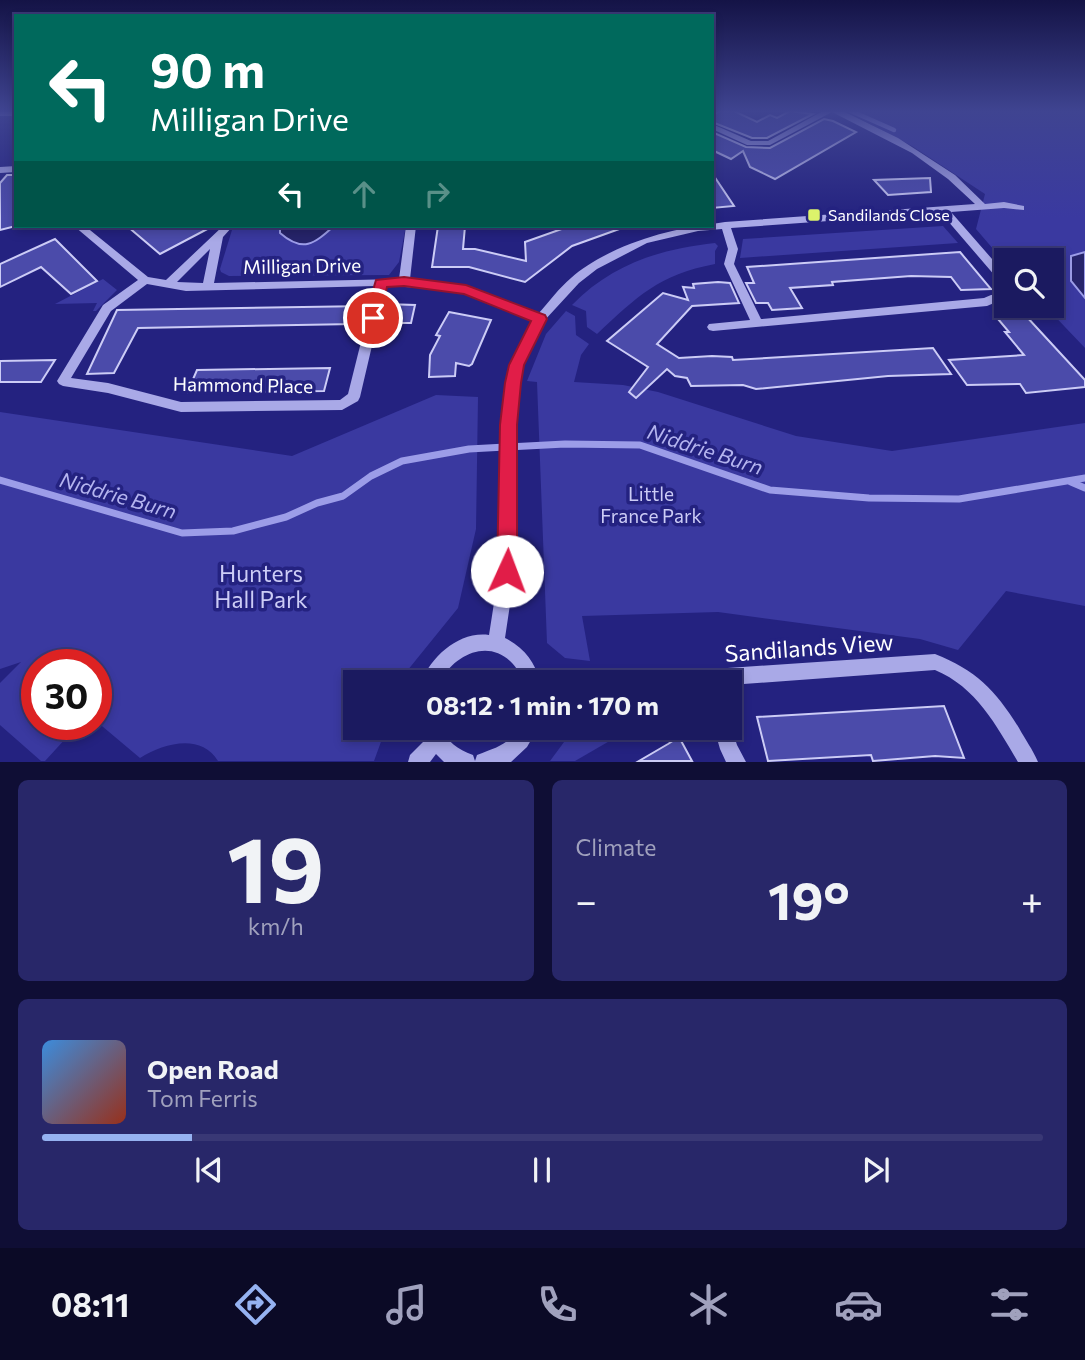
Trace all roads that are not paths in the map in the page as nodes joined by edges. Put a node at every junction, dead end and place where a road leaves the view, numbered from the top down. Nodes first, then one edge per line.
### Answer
1 (902, 147) edge
2 (983, 206) junction
3 (1021, 208) dead end
4 (943, 209) junction
5 (725, 225) junction
6 (714, 226) edge
7 (81, 228) edge
8 (226, 228) edge
9 (411, 228) edge
10 (672, 229) edge
11 (219, 236) junction
12 (994, 267) edge
13 (145, 280) junction
14 (404, 282) junction
15 (381, 283) junction
16 (167, 285) junction
17 (208, 286) junction
18 (994, 300) edge
19 (540, 319) junction
20 (757, 322) junction
21 (713, 327) dead end
22 (496, 643) junction
23 (436, 670) edge
24 (528, 670) edge
25 (742, 677) edge
26 (430, 740) edge
27 (437, 740) edge
28 (521, 740) edge
29 (726, 740) edge
30 (417, 761) edge
31 (466, 761) edge
32 (492, 761) edge
33 (737, 761) edge
34 (1028, 761) edge

1 - 2 street
2 - 3 street
2 - 4 street
4 - 5 street
4 - 12 street
5 - 6 street
5 - 20 street
7 - 13 street, Milligan Drive
8 - 11 street
9 - 14 street
10 - 19 street
11 - 16 street
11 - 17 street
13 - 15 street, Hammond Place
13 - 16 street, Milligan Drive
14 - 15 street, Milligan Drive
14 - 19 street, Milligan Drive
15 - 17 street, Milligan Drive
16 - 17 street, Milligan Drive
18 - 20 street
19 - 22 street
20 - 21 street
22 - 23 street
22 - 24 street
25 - 34 street, Sandilands View
26 - 30 street
27 - 31 street
28 - 32 street
29 - 33 street

